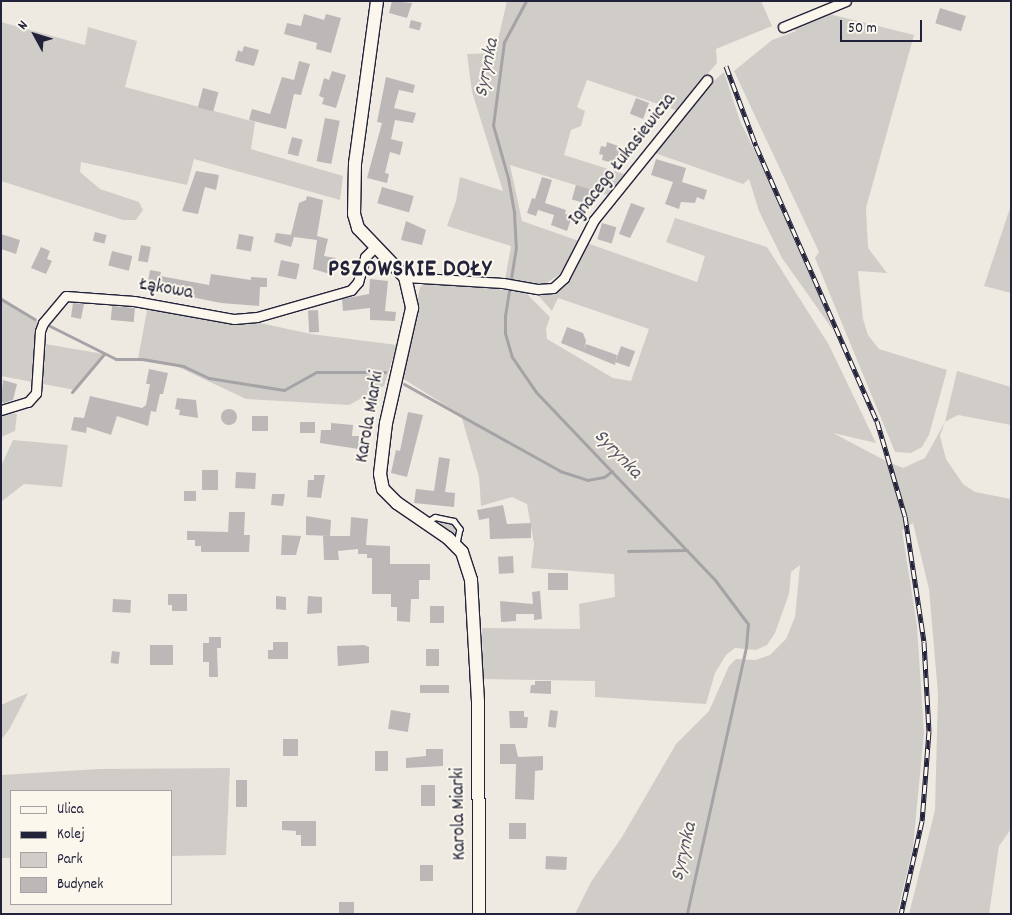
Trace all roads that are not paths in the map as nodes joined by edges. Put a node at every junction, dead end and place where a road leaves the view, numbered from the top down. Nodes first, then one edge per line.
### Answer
1 (377, 1) edge
2 (846, 1) edge
3 (783, 27) dead end
4 (707, 80) dead end
5 (376, 246) junction
6 (405, 277) junction
7 (1, 410) edge
8 (426, 523) junction
9 (456, 546) junction
10 (479, 914) edge

1 - 5 street
2 - 3 street
4 - 6 street, Ignacego Łukasiewicza
5 - 6 street
5 - 7 street, Łąkowa
6 - 8 street, Karola Miarki
8 - 9 street, Karola Miarki
8 - 9 lane
9 - 10 street, Karola Miarki

